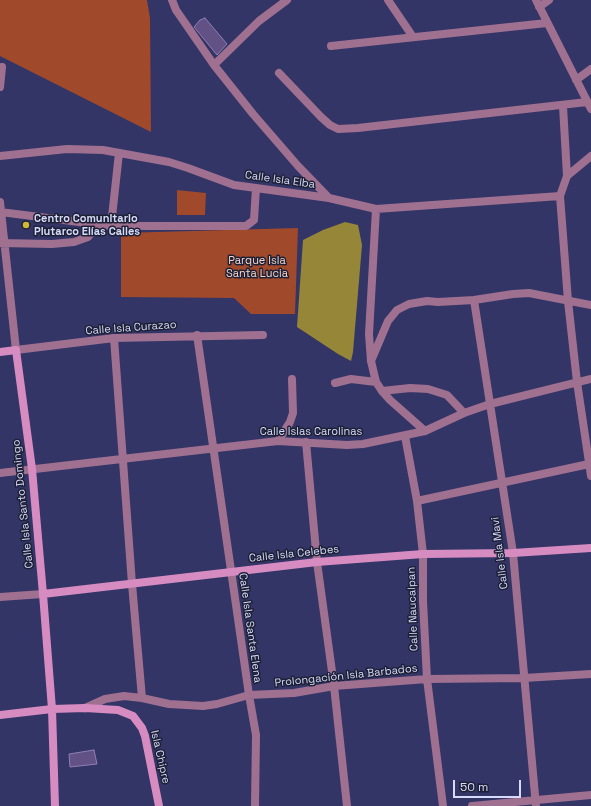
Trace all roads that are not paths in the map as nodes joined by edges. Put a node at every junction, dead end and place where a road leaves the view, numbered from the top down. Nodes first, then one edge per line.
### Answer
1 (172, 0) edge
2 (287, 0) edge
3 (388, 0) edge
4 (549, 0) edge
5 (538, 4) edge
6 (547, 23) junction
7 (413, 37) junction
8 (331, 46) dead end
9 (214, 65) junction
10 (2, 67) dead end
11 (591, 69) edge
12 (279, 73) dead end
13 (576, 80) junction
14 (0, 87) edge
15 (563, 106) junction
16 (589, 106) edge
17 (119, 153) junction
18 (0, 156) edge
19 (591, 156) edge
20 (567, 176) junction
21 (256, 188) junction
22 (560, 196) junction
23 (329, 198) junction
24 (0, 202) edge
25 (376, 209) junction
26 (0, 212) edge
27 (99, 224) junction
28 (111, 226) junction
29 (2, 243) edge
30 (474, 300) junction
31 (568, 301) junction
32 (591, 305) edge
33 (263, 335) dead end
34 (197, 336) junction
35 (114, 338) junction
36 (16, 350) junction
37 (0, 352) edge
38 (371, 361) junction
39 (292, 379) dead end
40 (591, 379) edge
41 (376, 382) junction
42 (576, 382) junction
43 (335, 383) dead end
44 (382, 390) junction
45 (490, 404) junction
46 (464, 413) junction
47 (425, 431) junction
48 (405, 436) junction
49 (278, 441) junction
50 (306, 442) junction
51 (589, 445) edge
52 (213, 450) junction
53 (123, 459) junction
54 (589, 464) junction
55 (32, 469) junction
56 (0, 473) edge
57 (591, 476) edge
58 (502, 483) junction
59 (417, 501) junction
60 (591, 548) edge
61 (512, 553) junction
62 (423, 554) junction
63 (317, 562) junction
64 (231, 573) junction
65 (132, 584) junction
66 (43, 594) junction
67 (0, 598) edge
68 (591, 674) edge
69 (524, 678) junction
70 (427, 679) junction
71 (334, 686) junction
72 (249, 695) junction
73 (142, 698) junction
74 (85, 708) junction
75 (52, 710) junction
76 (0, 715) edge
77 (591, 795) edge
78 (536, 803) edge
79 (55, 806) edge
80 (159, 806) edge
81 (254, 806) edge
82 (347, 806) edge
83 (442, 806) edge
84 (472, 806) edge

1 - 9 street
2 - 9 street
3 - 7 street
4 - 5 street
5 - 6 street
6 - 7 street
6 - 13 street
7 - 8 street
9 - 23 street
10 - 14 street
11 - 13 street
12 - 15 street
13 - 16 street
15 - 16 street
15 - 20 street
17 - 18 street, Calle Isla Elba
17 - 21 street, Calle Isla Elba
17 - 28 street
19 - 20 street
20 - 22 street
21 - 23 street, Calle Isla Elba
21 - 28 street
22 - 25 street, Calle Isla Elba
22 - 31 street
23 - 25 street, Calle Isla Elba
24 - 26 street, Calle Isla Santo Domingo
25 - 38 street
26 - 27 street
26 - 29 street, Calle Isla Santo Domingo
27 - 28 street
27 - 29 street
29 - 36 street, Calle Isla Santo Domingo
30 - 31 street
30 - 38 street
30 - 45 street, Calle Isla Mavi
31 - 32 street
31 - 42 street
33 - 34 street, Calle Isla Curazao
34 - 35 street, Calle Isla Curazao
34 - 52 street, Calle Isla Santa Elena
35 - 36 street, Calle Isla Curazao
35 - 53 street
36 - 37 street, Calle Isla Curazao
36 - 55 street, Calle Isla Santo Domingo
38 - 41 street
39 - 49 street
40 - 42 street, Calle Islas Carolinas
41 - 43 street
41 - 44 street
42 - 45 street, Calle Islas Carolinas
42 - 51 street
44 - 46 street
44 - 47 street
45 - 46 street, Calle Islas Carolinas
45 - 58 street, Calle Isla Mavi
46 - 47 street, Calle Islas Carolinas
47 - 48 street, Calle Islas Carolinas
48 - 50 street, Calle Islas Carolinas
48 - 59 street, Calle Naucalpan
49 - 50 street, Calle Islas Carolinas
49 - 52 street, Calle Islas Carolinas
50 - 63 street
51 - 54 street
52 - 53 street, Calle Islas Carolinas
52 - 64 street, Calle Isla Santa Elena
53 - 55 street, Calle Islas Carolinas
53 - 65 street
54 - 57 street
54 - 58 street
55 - 56 street, Calle Islas Carolinas
55 - 66 street, Calle Isla Santo Domingo
58 - 59 street
58 - 61 street, Calle Isla Mavi
59 - 62 street, Calle Naucalpan
60 - 61 street, Calle Isla Celebes
61 - 62 street, Calle Isla Celebes
61 - 69 street, Calle Isla Mavi
62 - 63 street, Calle Isla Celebes
62 - 70 street, Calle Naucalpan
63 - 64 street, Calle Isla Celebes
63 - 71 street
64 - 65 street, Calle Isla Celebes
64 - 72 street, Calle Isla Santa Elena
65 - 66 street, Calle Isla Celebes
65 - 73 street
66 - 67 street, Calle Isla Celebes
66 - 75 street, Calle Isla Santo Domingo
68 - 69 street, Prolongación Isla Barbados
69 - 70 street, Prolongación Isla Barbados
69 - 78 street, Calle Isla Mavi
70 - 71 street, Prolongación Isla Barbados
70 - 83 street, Calle Naucalpan
71 - 72 street, Prolongación Isla Barbados
71 - 82 street
72 - 73 street, Prolongación Isla Barbados
72 - 81 street, Calle Isla Santa Elena
73 - 74 street, Prolongación Isla Barbados
74 - 75 street
74 - 80 street, Isla Chipre
75 - 76 street
75 - 79 street, Calle Isla Santo Domingo
77 - 78 street
78 - 84 street

